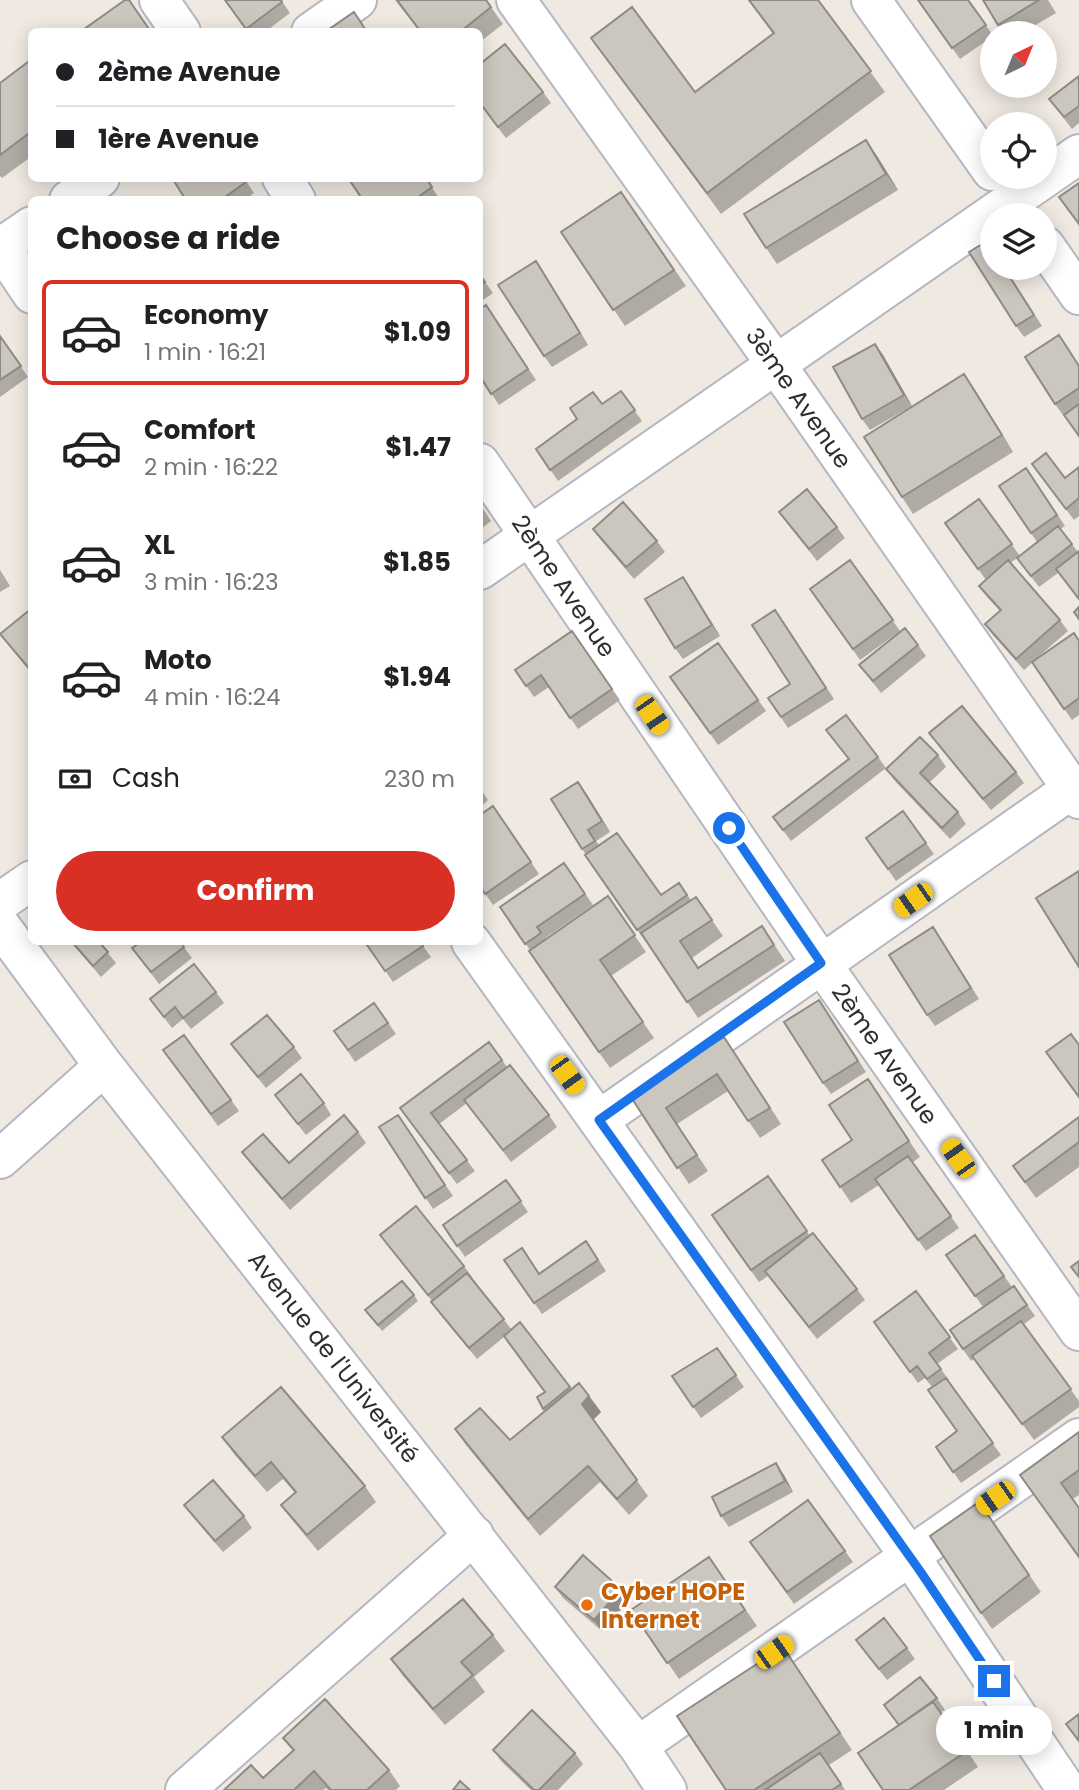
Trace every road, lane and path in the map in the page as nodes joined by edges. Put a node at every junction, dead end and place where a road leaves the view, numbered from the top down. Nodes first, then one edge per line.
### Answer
1 (159, 0) edge
2 (357, 0) edge
3 (516, 0) edge
4 (871, 0) edge
5 (178, 28) edge
6 (317, 28) edge
7 (1079, 154) edge
8 (94, 182) edge
9 (1006, 190) edge
10 (75, 196) edge
11 (11, 240) edge
12 (1057, 263) edge
13 (28, 284) edge
14 (1079, 295) edge
15 (775, 363) junction
16 (483, 467) edge
17 (530, 535) junction
18 (483, 568) edge
19 (1077, 791) edge
20 (28, 883) edge
21 (0, 902) edge
22 (0, 925) edge
23 (473, 945) edge
24 (821, 963) junction
25 (104, 1066) junction
26 (599, 1120) junction
27 (0, 1158) edge
28 (1079, 1331) edge
29 (1079, 1438) edge
30 (474, 1535) junction
31 (910, 1558) junction
32 (650, 1775) edge
33 (185, 1790) edge
34 (1068, 1790) edge

1 - 5 street
2 - 6 street
3 - 15 street, 3ème Avenue
4 - 9 street
7 - 9 street
8 - 10 street
9 - 15 street
11 - 13 street
12 - 14 street
15 - 17 street
15 - 19 street, 3ème Avenue
16 - 17 street, 2ème Avenue
17 - 18 street
17 - 24 street, 2ème Avenue
19 - 24 street
20 - 21 street
22 - 25 street, Avenue de l'Université
23 - 26 street
24 - 26 street
24 - 28 street, 2ème Avenue
25 - 27 street
25 - 30 street, Avenue de l'Université
26 - 31 street
29 - 31 street
30 - 32 street, Avenue de l'Université
30 - 33 street
31 - 32 street
31 - 34 street

